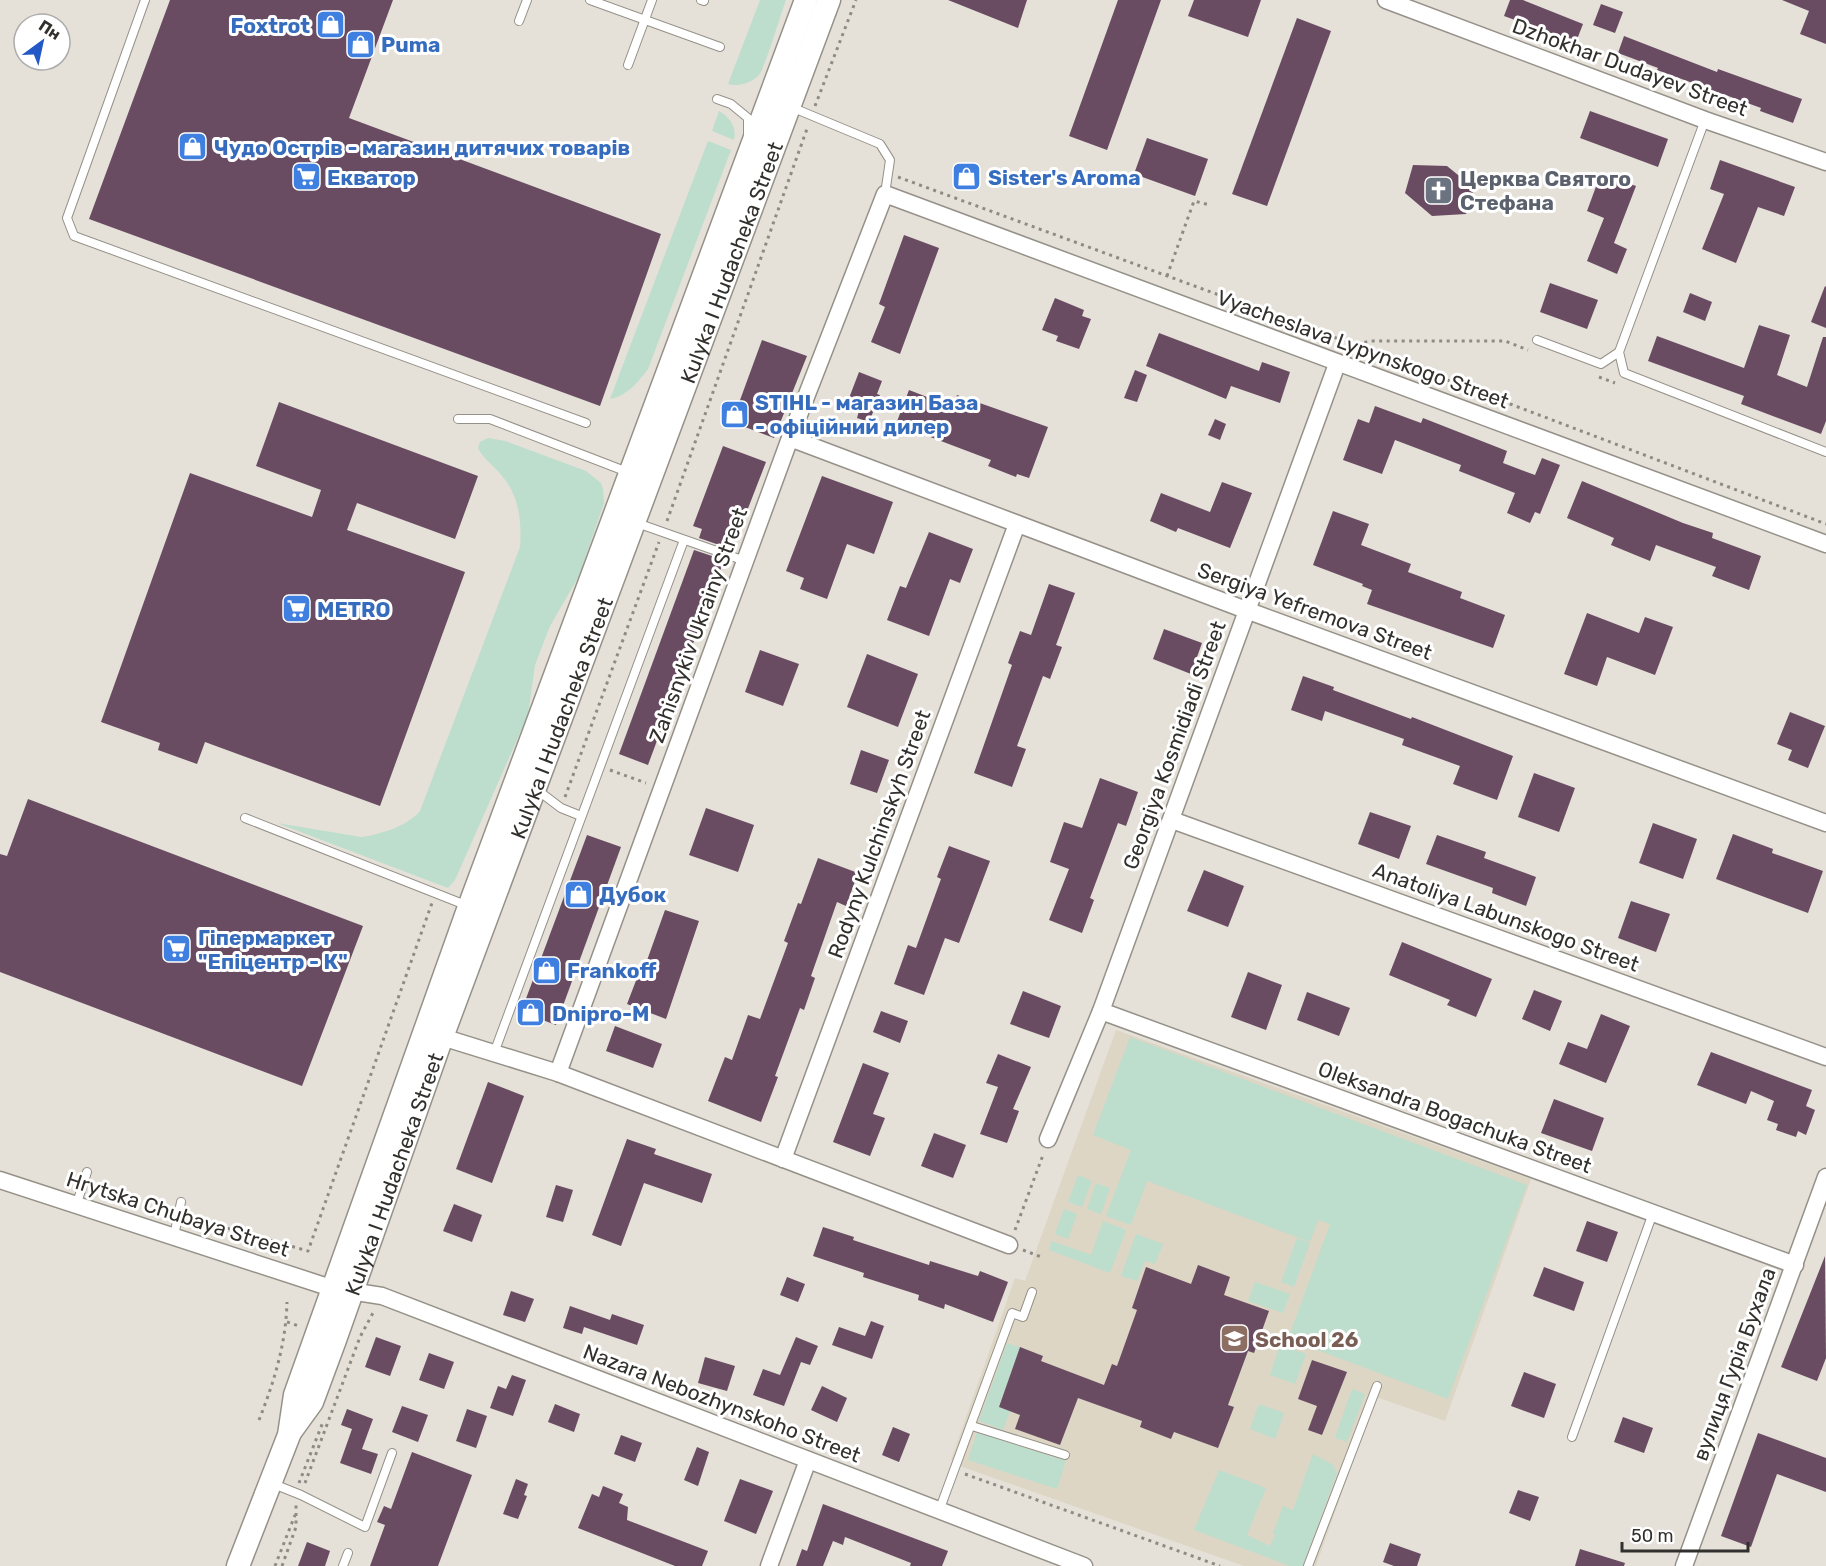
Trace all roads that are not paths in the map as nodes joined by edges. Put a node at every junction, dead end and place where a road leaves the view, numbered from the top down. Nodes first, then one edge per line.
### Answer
1 (146, 0) edge
2 (527, 0) edge
3 (590, 0) edge
4 (652, 0) edge
5 (806, 0) edge
6 (829, 0) edge
7 (1386, 0) edge
8 (645, 19) junction
9 (519, 21) dead end
10 (720, 47) dead end
11 (628, 65) dead end
12 (717, 99) dead end
13 (790, 107) junction
14 (1705, 120) junction
15 (749, 155) junction
16 (1826, 162) edge
17 (885, 194) junction
18 (1537, 340) dead end
19 (1619, 352) junction
20 (1337, 364) junction
21 (458, 419) dead end
22 (586, 423) dead end
23 (790, 438) junction
24 (1826, 452) edge
25 (630, 473) junction
26 (633, 522) junction
27 (1017, 524) junction
28 (684, 540) junction
29 (1826, 544) edge
30 (745, 561) junction
31 (1246, 610) junction
32 (535, 788) junction
33 (581, 816) junction
34 (245, 818) dead end
35 (1172, 820) junction
36 (1826, 823) edge
37 (469, 907) junction
38 (1101, 1011) junction
39 (442, 1037) junction
40 (494, 1053) junction
41 (1826, 1058) edge
42 (558, 1073) junction
43 (1048, 1139) road end
44 (783, 1159) junction
45 (87, 1172) dead end
46 (1826, 1177) edge
47 (0, 1180) edge
48 (181, 1202) dead end
49 (76, 1206) junction
50 (1653, 1213) junction
51 (174, 1236) junction
52 (1009, 1245) road end
53 (1794, 1265) junction
54 (342, 1289) junction
55 (1032, 1292) dead end
56 (1377, 1386) dead end
57 (972, 1426) junction
58 (1572, 1437) dead end
59 (392, 1453) dead end
60 (1065, 1455) dead end
61 (808, 1460) junction
62 (271, 1483) junction
63 (939, 1511) junction
64 (348, 1553) dead end
65 (238, 1566) edge
66 (343, 1566) edge
67 (769, 1566) edge
68 (1084, 1566) edge
69 (1308, 1566) edge
70 (1684, 1566) edge

1 - 22 lane
2 - 9 lane
3 - 8 lane
4 - 8 lane
5 - 15 main road, Kulyka I Hudacheka Street
6 - 13 main road, Kulyka I Hudacheka Street
7 - 14 street, Dzhokhar Dudayev Street
8 - 10 lane
8 - 11 lane
12 - 15 lane
13 - 17 lane
13 - 26 main road, Kulyka I Hudacheka Street
14 - 16 street, Dzhokhar Dudayev Street
14 - 19 lane
15 - 25 main road, Kulyka I Hudacheka Street
17 - 20 street, Vyacheslava Lypynskogo Street
17 - 23 street, Zahisnykiv Ukrainy Street
18 - 19 lane
19 - 24 lane
20 - 29 street, Vyacheslava Lypynskogo Street
20 - 31 street, Georgiya Kosmidiadi Street
21 - 25 lane
23 - 27 street, Sergiya Yefremova Street
23 - 30 street, Zahisnykiv Ukrainy Street
25 - 37 main road, Kulyka I Hudacheka Street
26 - 28 lane
26 - 32 main road, Kulyka I Hudacheka Street
27 - 31 street, Sergiya Yefremova Street
27 - 44 street, Rodyny Kulchinskyh Street
28 - 30 lane
28 - 33 lane
30 - 42 street, Zahisnykiv Ukrainy Street
31 - 35 street, Georgiya Kosmidiadi Street
31 - 36 street, Sergiya Yefremova Street
32 - 33 lane
32 - 39 main road, Kulyka I Hudacheka Street
33 - 40 lane
34 - 37 lane
35 - 38 street, Georgiya Kosmidiadi Street
35 - 41 street, Anatoliya Labunskogo Street
37 - 54 main road, Kulyka I Hudacheka Street
38 - 43 street, Georgiya Kosmidiadi Street
38 - 50 street, Oleksandra Bogachuka Street
39 - 40 street
39 - 54 main road, Kulyka I Hudacheka Street
40 - 42 street
42 - 44 street
44 - 52 street
45 - 49 lane
46 - 53 street, вулиця Гурія Бухала
47 - 49 street, Hrytska Chubaya Street
48 - 51 lane
49 - 51 street, Hrytska Chubaya Street
50 - 53 street, Oleksandra Bogachuka Street
50 - 58 lane
51 - 54 street, Hrytska Chubaya Street
53 - 70 street, вулиця Гурія Бухала
54 - 61 street, Nazara Nebozhynskoho Street
54 - 62 main road, Kulyka I Hudacheka Street
55 - 57 lane
56 - 69 lane
57 - 60 lane
57 - 63 lane
59 - 62 lane
61 - 63 street, Nazara Nebozhynskoho Street
61 - 67 street
62 - 65 main road, Kulyka I Hudacheka Street
63 - 68 street, Nazara Nebozhynskoho Street
64 - 66 lane

